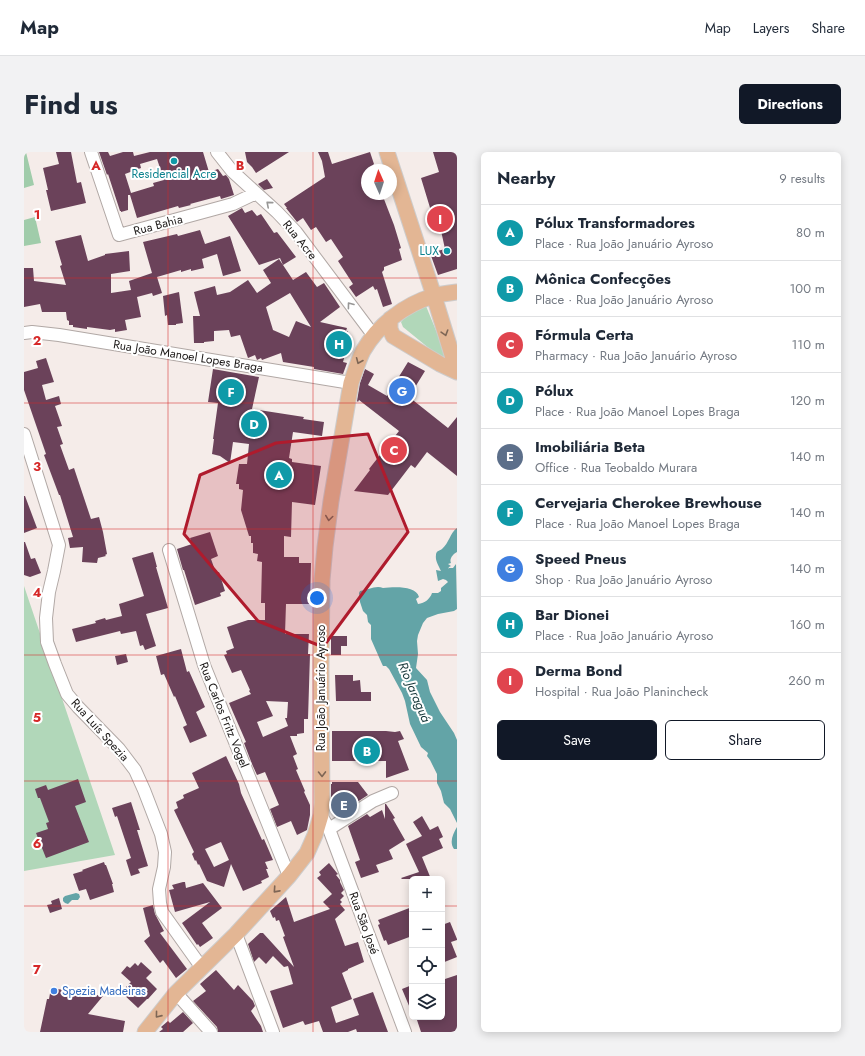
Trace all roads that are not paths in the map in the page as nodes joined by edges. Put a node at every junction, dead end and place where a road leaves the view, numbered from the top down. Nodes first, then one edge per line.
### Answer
1 (91, 152) edge
2 (217, 152) edge
3 (387, 152) edge
4 (256, 193) junction
5 (457, 292) edge
6 (434, 296) junction
7 (390, 319) junction
8 (24, 333) edge
9 (374, 336) junction
10 (457, 371) edge
11 (351, 383) junction
12 (24, 434) edge
13 (168, 550) dead end
14 (392, 793) dead end
15 (321, 815) junction
16 (329, 829) junction
17 (289, 876) junction
18 (236, 934) junction
19 (202, 968) junction
20 (176, 993) junction
21 (145, 1032) edge
22 (211, 1032) edge
23 (273, 1032) edge
24 (405, 1032) edge

1 - 4 street, Rua Bahia
2 - 4 street, Rua Acre
3 - 6 main road
9 -> 4 street, Rua Acre
5 - 6 main road, Rua João Januário Ayroso
6 - 7 main road, Rua João Januário Ayroso
6 -> 10 main road
7 - 9 main road, Rua João Januário Ayroso
7 - 10 main road
8 - 11 street, Rua João Manoel Lopes Braga
9 -> 11 main road, Rua João Januário Ayroso
11 -> 15 main road, Rua João Januário Ayroso
12 - 19 street, Rua Luís Spezia
13 - 17 street, Rua Carlos Fritz Vogel
14 - 16 street
15 - 16 street, Rua São José
15 - 17 main road, Rua João Januário Ayroso
16 - 24 street, Rua São José
17 -> 18 main road, Rua João Januário Ayroso
18 - 19 main road, Rua João Januário Ayroso
18 - 23 street
19 - 20 main road, Rua João Januário Ayroso
20 -> 21 main road, Rua João Januário Ayroso
20 - 22 street

